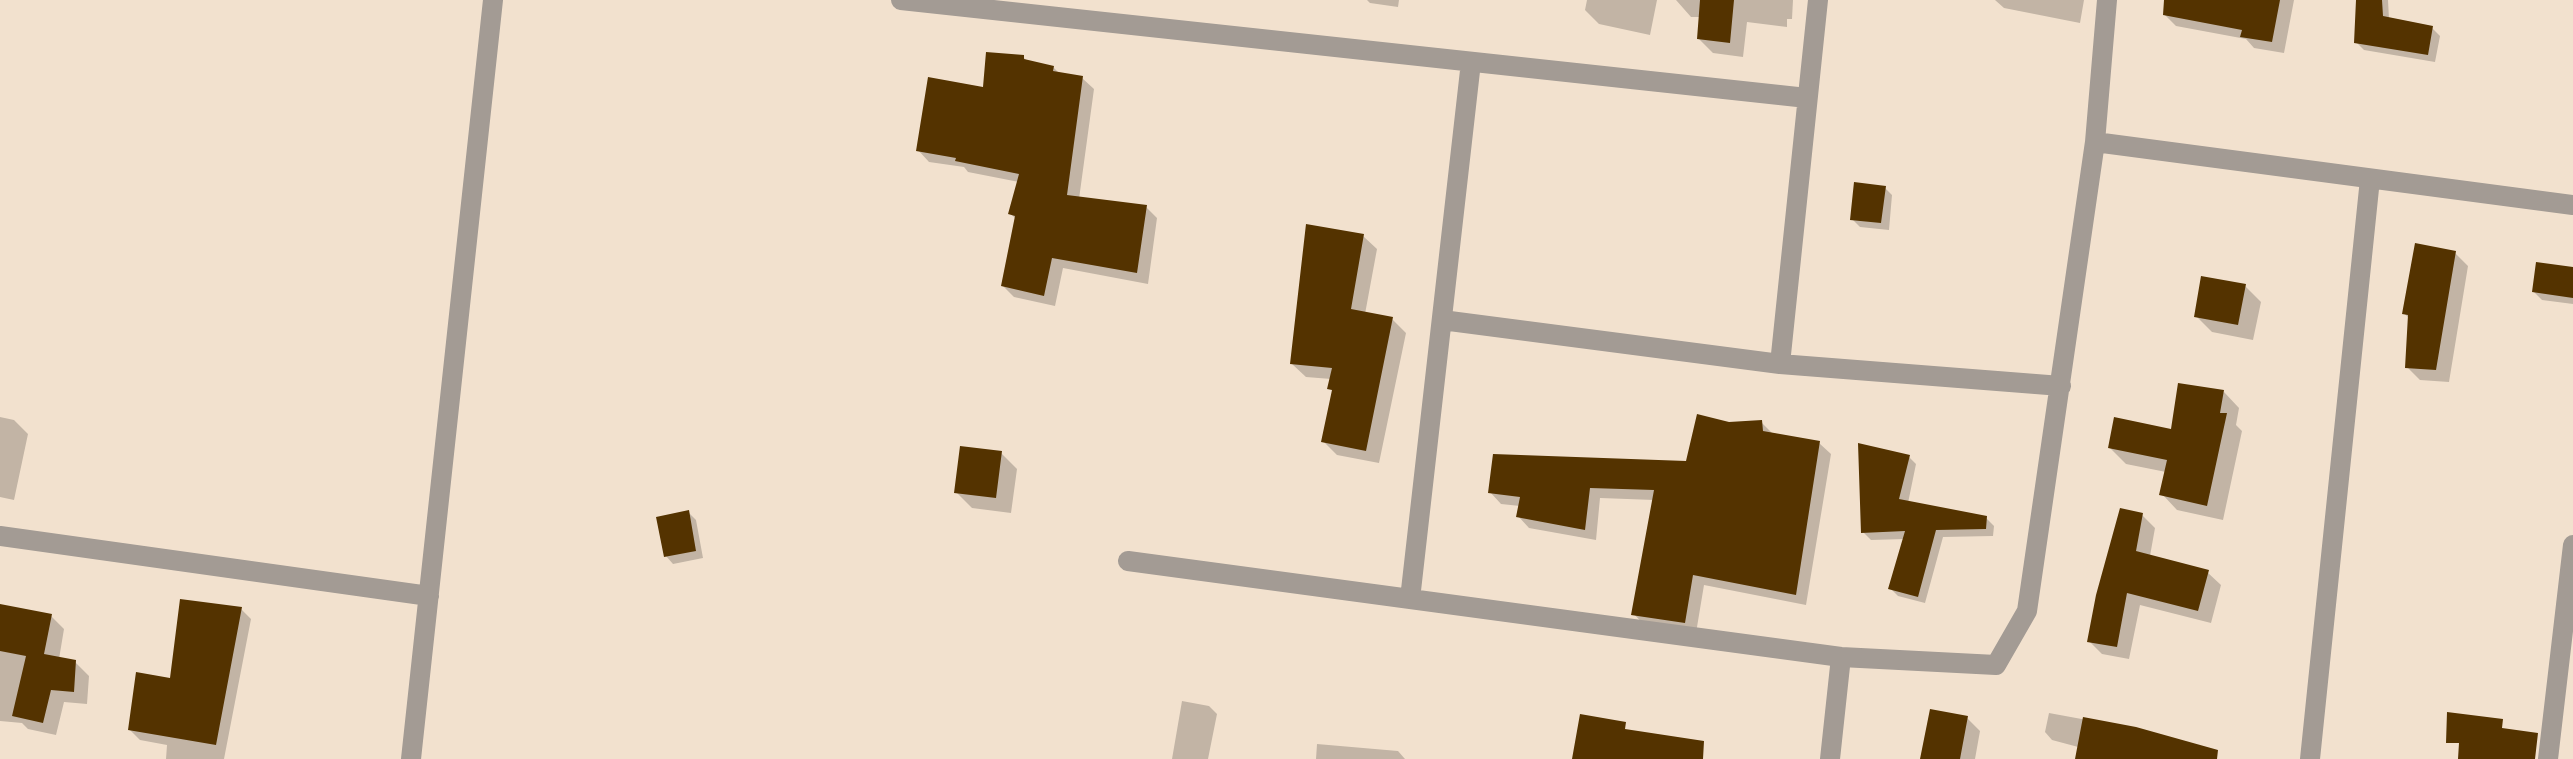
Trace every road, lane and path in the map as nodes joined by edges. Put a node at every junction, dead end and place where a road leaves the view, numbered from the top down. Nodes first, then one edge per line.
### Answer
1 (493, 0) edge
2 (901, 0) edge
3 (1818, 0) edge
4 (2107, 0) edge
5 (1471, 62) junction
6 (1807, 98) junction
7 (2095, 142) junction
8 (2370, 179) junction
9 (2573, 205) edge
10 (1442, 320) junction
11 (1780, 364) junction
12 (2061, 386) junction
13 (0, 536) edge
14 (2573, 545) edge
15 (1128, 561) dead end
16 (429, 596) junction
17 (1410, 599) junction
18 (1841, 657) junction
19 (411, 759) edge
20 (1830, 759) edge
21 (2310, 759) edge
22 (2548, 759) edge

1 - 16 street
2 - 5 street
3 - 6 street
4 - 7 street
5 - 6 street
5 - 10 street
6 - 11 street
7 - 8 street
7 - 12 street
8 - 9 street
8 - 21 street
10 - 11 street
10 - 17 street
11 - 12 street
12 - 18 street
13 - 16 street
14 - 22 street
15 - 17 street
16 - 19 street
17 - 18 street
18 - 20 street

